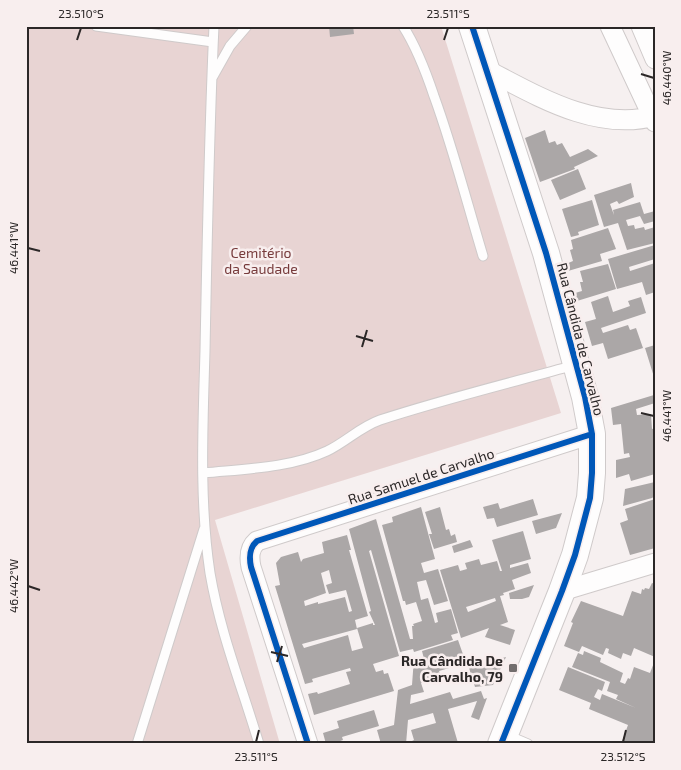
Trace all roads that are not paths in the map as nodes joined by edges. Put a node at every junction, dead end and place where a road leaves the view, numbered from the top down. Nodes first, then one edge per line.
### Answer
1 (96, 26) edge
2 (214, 26) edge
3 (247, 26) edge
4 (403, 26) edge
5 (472, 26) edge
6 (610, 26) edge
7 (641, 26) edge
8 (213, 42) junction
9 (655, 59) edge
10 (485, 69) junction
11 (211, 78) junction
12 (654, 119) edge
13 (483, 256) dead end
14 (576, 365) junction
15 (592, 434) junction
16 (204, 473) junction
17 (206, 524) junction
18 (655, 563) edge
19 (562, 591) junction
20 (503, 739) edge
21 (137, 744) edge
22 (259, 744) edge
23 (308, 744) edge
24 (528, 744) edge

1 - 8 lane
2 - 8 lane
3 - 11 lane
4 - 13 lane
5 - 10 street, Rua Cândida de Carvalho
6 - 12 street
7 - 9 street
8 - 11 lane
10 - 12 street
10 - 14 street, Rua Cândida de Carvalho
11 - 16 lane
14 - 15 street, Rua Cândida de Carvalho
14 - 16 lane
15 - 19 street, Rua Cândida de Carvalho
15 - 23 street, Rua Samuel de Carvalho
16 - 17 lane
17 - 21 lane
17 - 22 lane
18 - 19 street
19 - 20 street, Rua Cândida de Carvalho
20 - 24 lane

